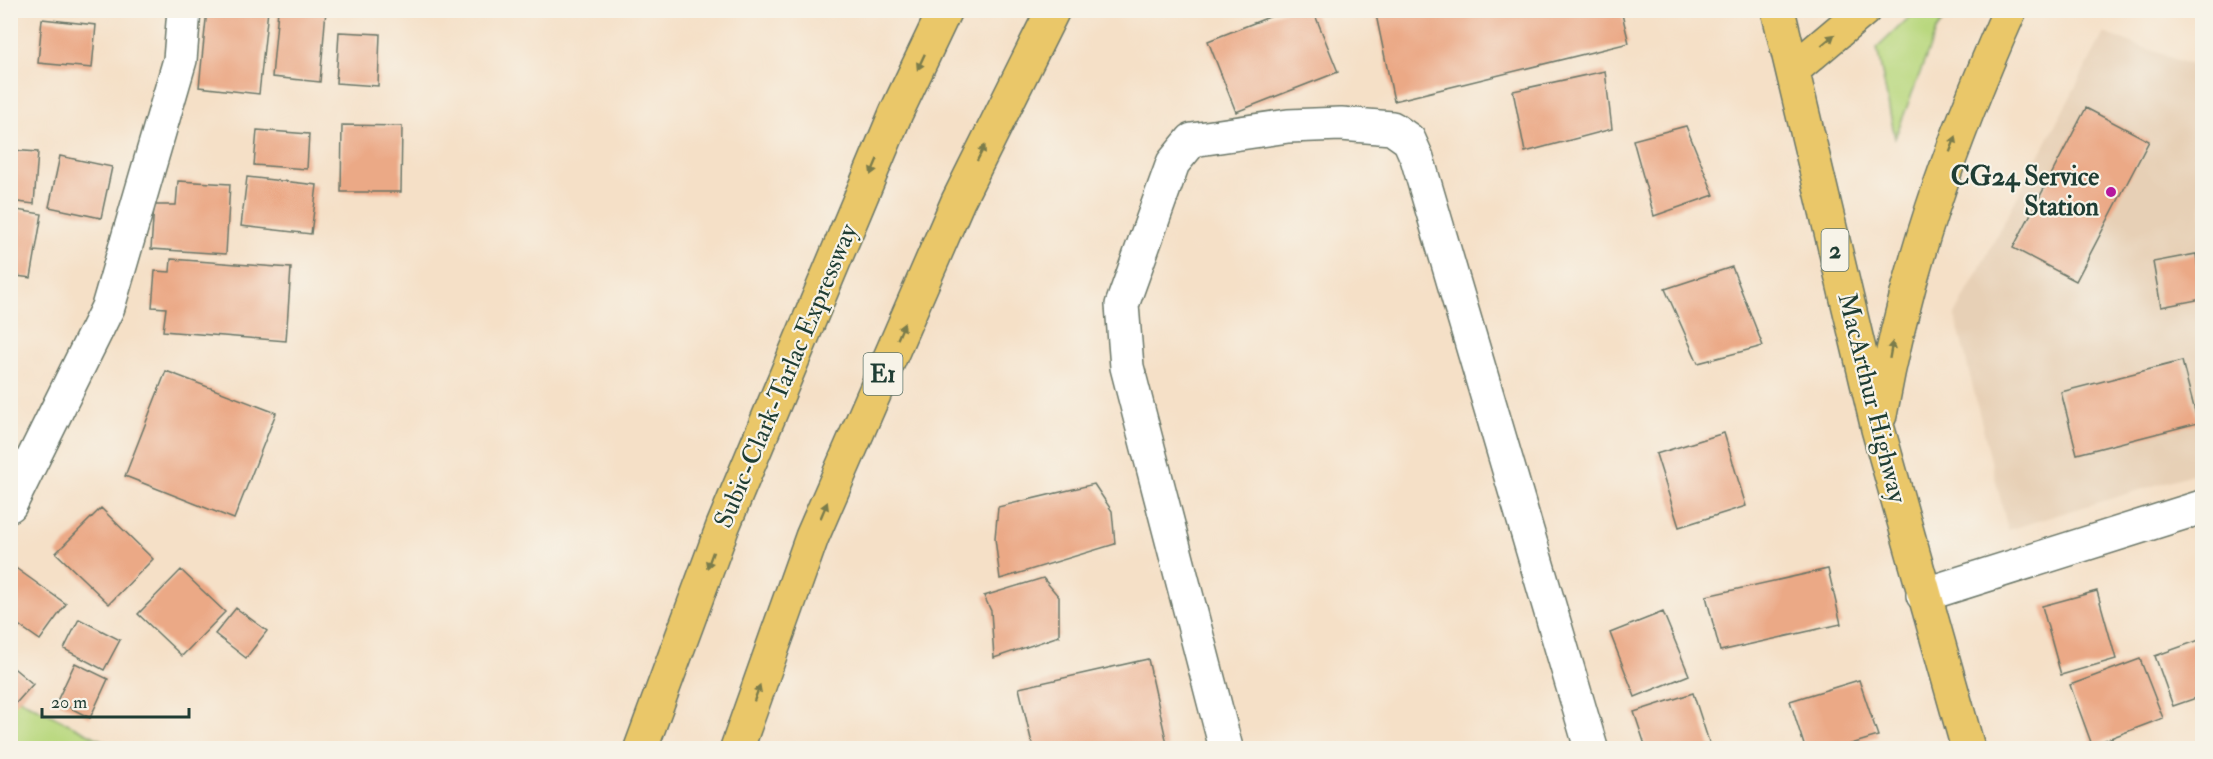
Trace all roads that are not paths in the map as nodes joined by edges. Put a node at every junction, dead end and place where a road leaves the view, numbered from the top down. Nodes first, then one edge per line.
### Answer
1 (184, 10) edge
2 (945, 10) edge
3 (1053, 10) edge
4 (1864, 10) edge
5 (2010, 10) edge
6 (1781, 12) edge
7 (1793, 70) junction
8 (1878, 429) junction
9 (10, 505) edge
10 (2202, 507) edge
11 (1923, 595) junction
12 (641, 748) edge
13 (737, 748) edge
14 (1226, 748) edge
15 (1590, 748) edge
16 (1968, 748) edge

1 - 9 street
2 -> 12 highway, Subic-Clark-Tarlac Expressway
13 -> 3 highway, E1
7 -> 4 highway
8 -> 5 highway
6 - 7 highway, MacArthur Highway / 2
7 - 8 highway, MacArthur Highway / 2
8 - 11 highway, MacArthur Highway / 2
10 - 11 street
11 - 16 highway, MacArthur Highway / 2
14 - 15 street

